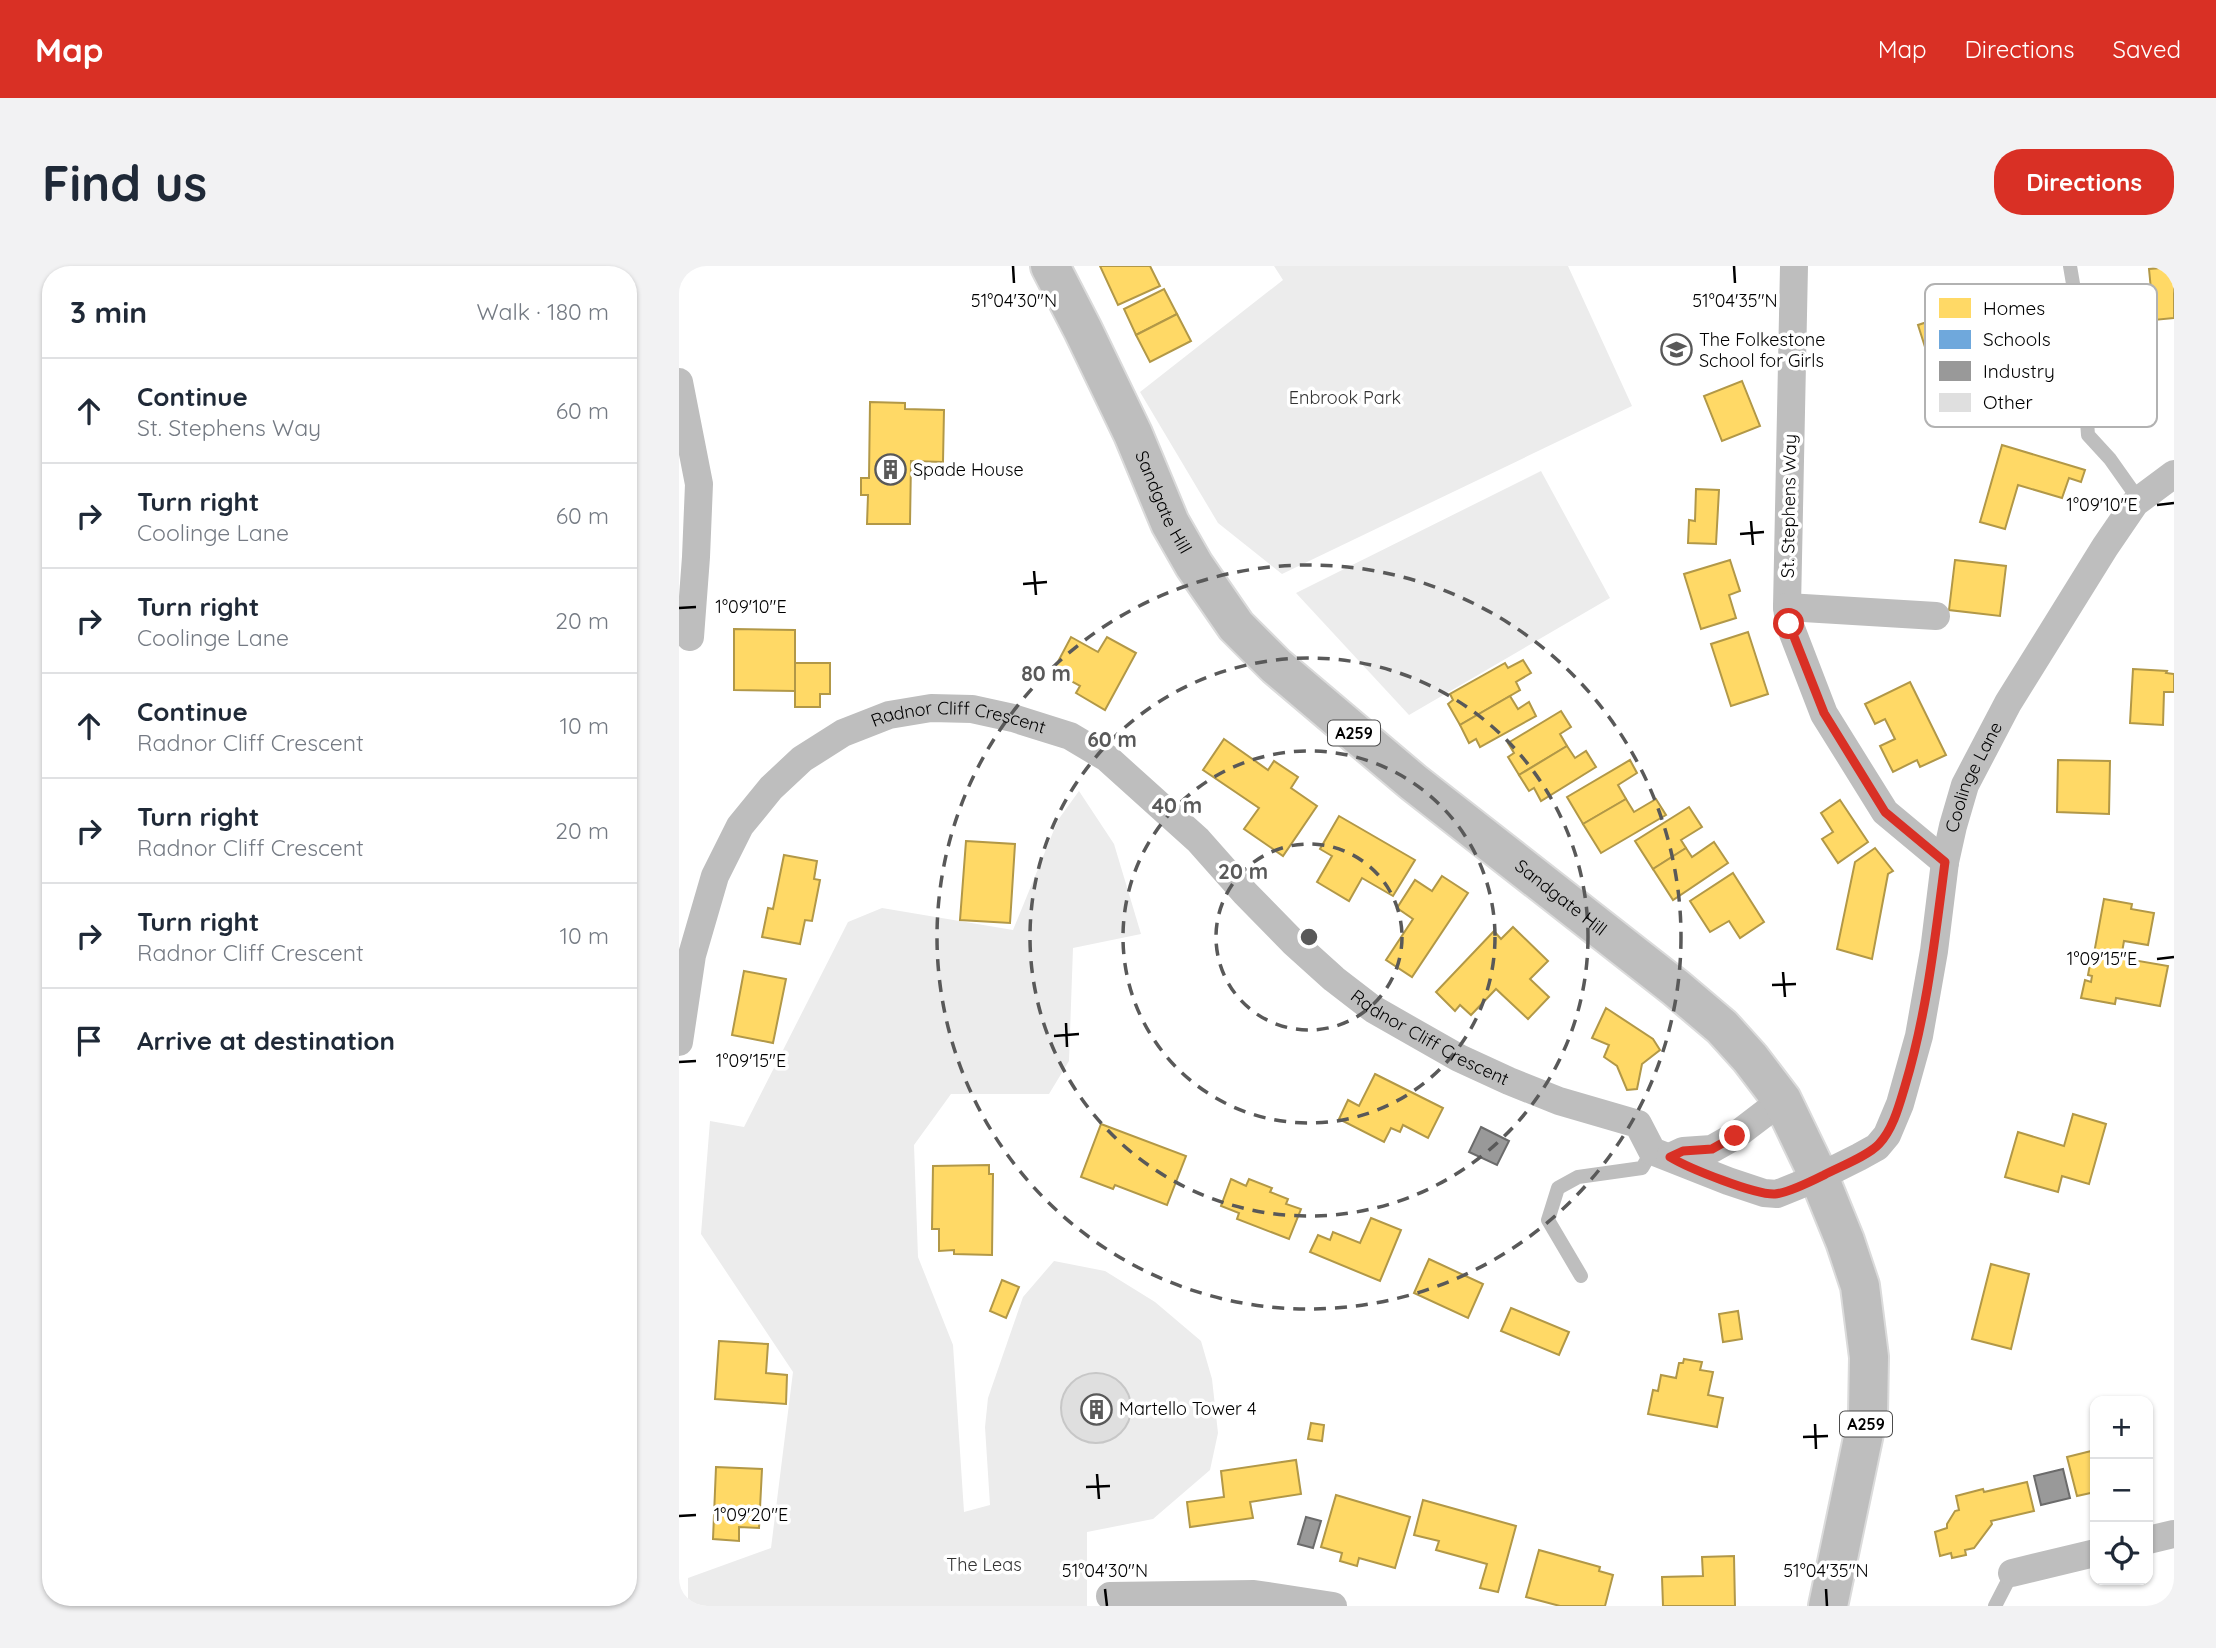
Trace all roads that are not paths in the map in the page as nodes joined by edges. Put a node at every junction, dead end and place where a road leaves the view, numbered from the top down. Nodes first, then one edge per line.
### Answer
1 (1050, 266) edge
2 (1794, 266) edge
3 (2070, 266) edge
4 (2073, 284) edge
5 (679, 382) edge
6 (2087, 427) edge
7 (2174, 474) edge
8 (2139, 500) junction
9 (1787, 607) junction
10 (1936, 616) dead end
11 (689, 637) dead end
12 (1945, 862) junction
13 (679, 1042) edge
14 (1781, 1100) junction
15 (1661, 1154) junction
16 (1819, 1177) junction
17 (1581, 1276) dead end
18 (2174, 1534) edge
19 (2153, 1539) edge
20 (2090, 1554) edge
21 (2012, 1573) joint
22 (1110, 1596) dead end
23 (1333, 1606) edge
24 (1828, 1606) edge
25 (1994, 1606) edge

1 - 14 highway, Sandgate Hill / A259
2 - 9 street, St. Stephens Way
3 - 4 lane
5 - 11 street
6 - 8 lane
7 - 8 street, Coolinge Lane
8 - 12 street, Coolinge Lane
9 - 10 street
9 - 12 street, St. Stephens Way
12 - 16 street, Coolinge Lane
13 - 15 street, Radnor Cliff Crescent
14 - 15 street
14 - 16 highway, Sandgate Hill / A259
15 - 16 street
15 - 17 lane
16 - 24 highway, Sandgate Hill / A259
18 - 19 street
20 - 21 street
21 - 25 lane
22 - 23 street

